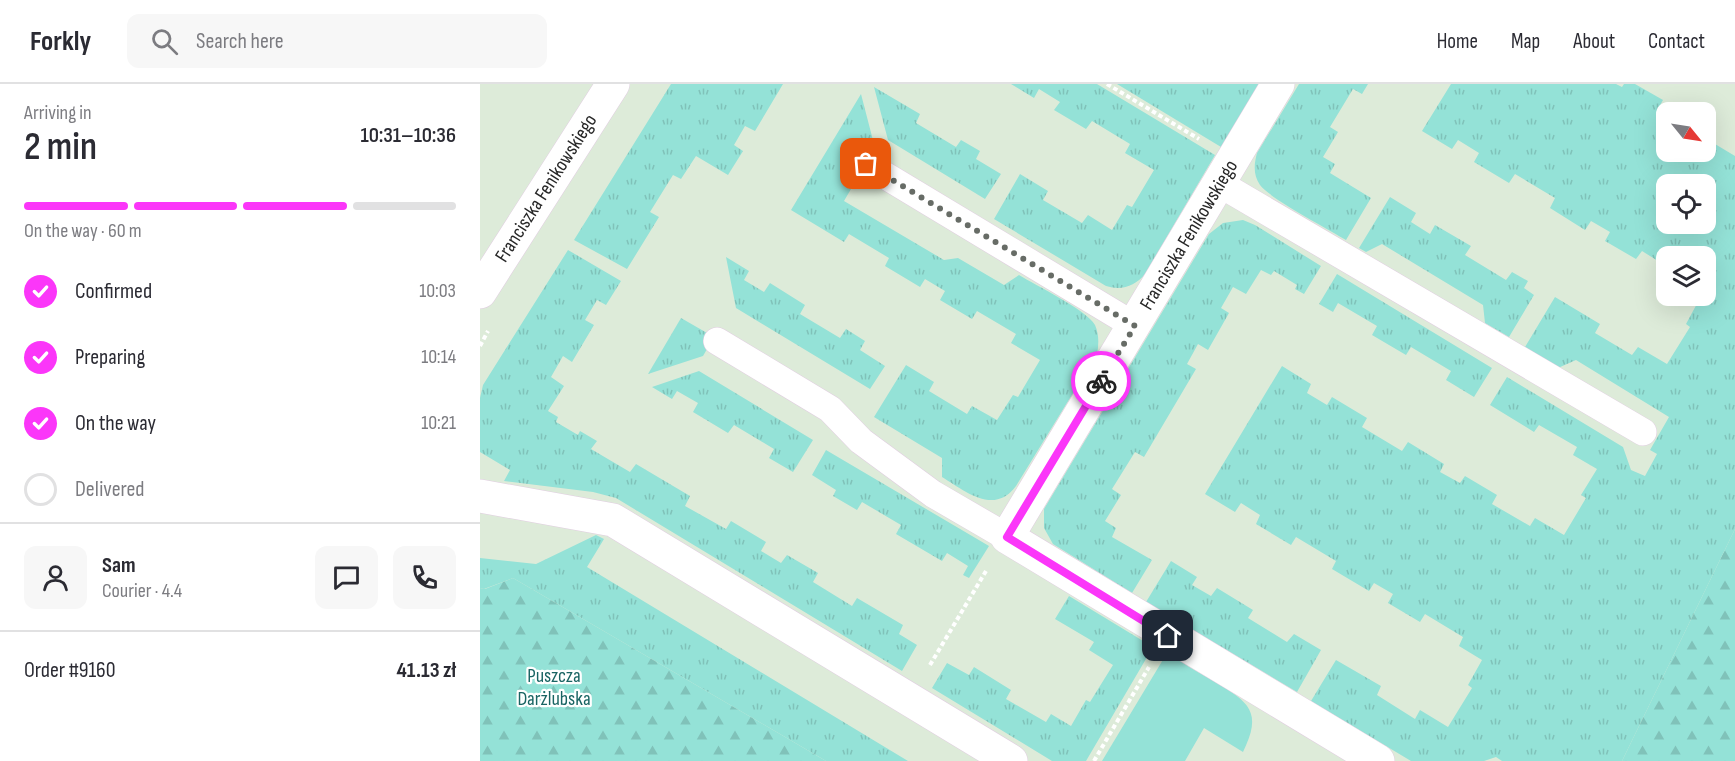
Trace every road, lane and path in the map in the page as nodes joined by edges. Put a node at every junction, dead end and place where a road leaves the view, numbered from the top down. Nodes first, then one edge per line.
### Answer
1 (613, 84) edge
2 (1107, 84) edge
3 (1278, 84) edge
4 (866, 164) dead end
5 (1226, 172) junction
6 (480, 292) edge
7 (1135, 326) junction
8 (717, 342) dead end
9 (1643, 432) dead end
10 (480, 496) edge
11 (1007, 537) junction
12 (1168, 636) junction
13 (909, 700) junction
14 (1011, 761) edge
15 (1094, 761) edge
16 (1378, 761) edge

1 - 6 street, Franciszka Fenikowskiego
2 - 5 path
3 - 5 street, Franciszka Fenikowskiego
4 - 7 lane
5 - 7 street, Franciszka Fenikowskiego
5 - 9 lane
7 - 11 street, Franciszka Fenikowskiego
8 - 11 lane
10 - 13 street
11 - 12 street
11 - 13 path
12 - 15 path
12 - 16 street
13 - 14 street

